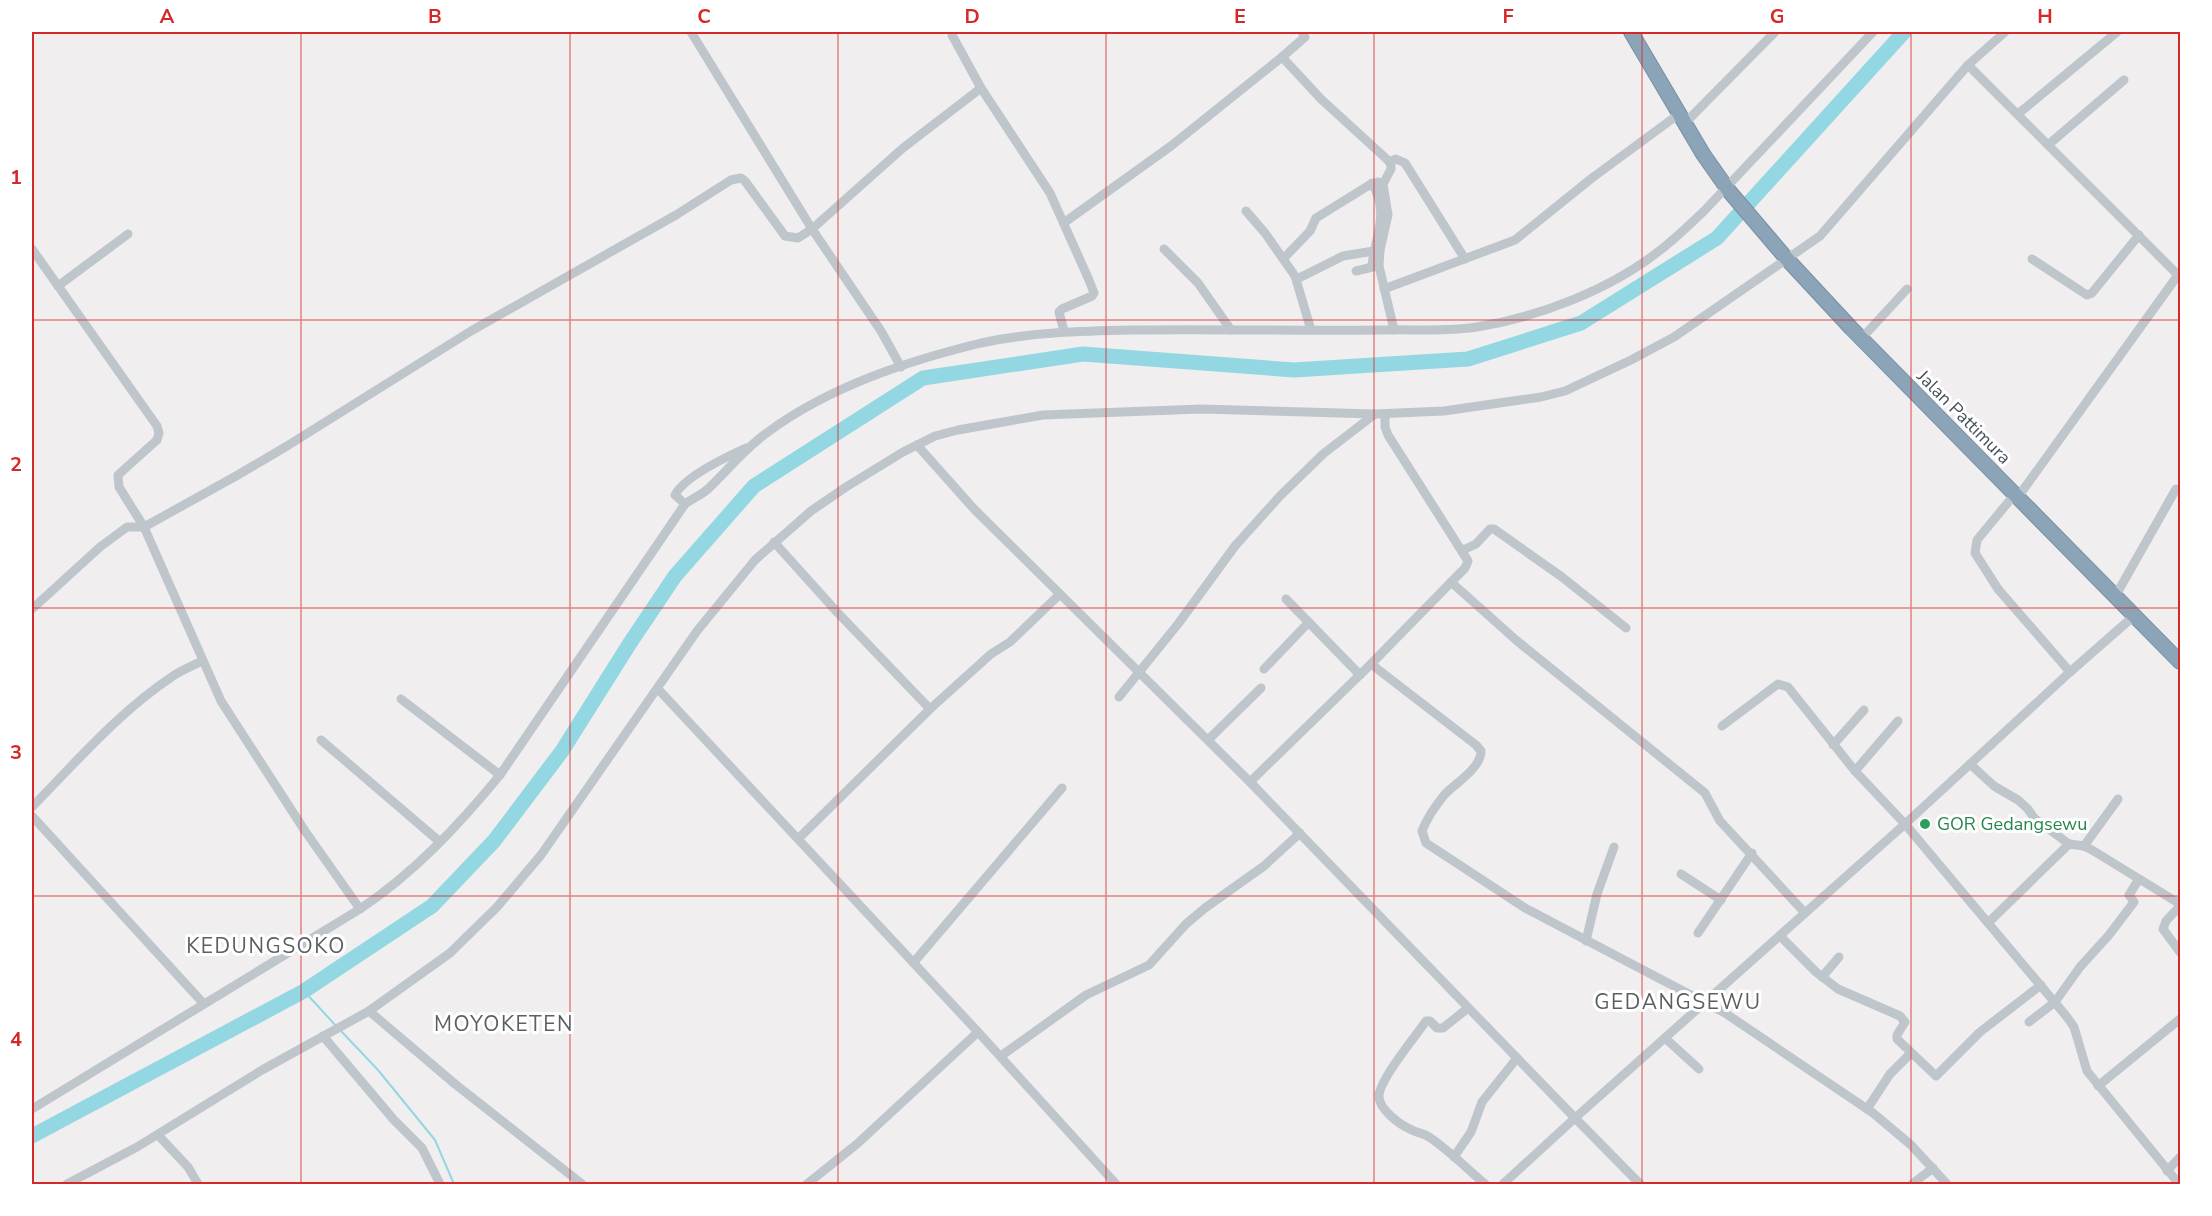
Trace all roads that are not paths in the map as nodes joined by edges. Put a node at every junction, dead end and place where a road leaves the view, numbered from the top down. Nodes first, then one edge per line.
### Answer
1 (691, 32) edge
2 (1631, 32) edge
3 (1775, 32) edge
4 (1873, 32) edge
5 (2005, 32) edge
6 (2117, 32) edge
7 (1306, 33) edge
8 (952, 35) dead end
9 (1282, 57) junction
10 (1968, 65) junction
11 (2124, 80) dead end
12 (981, 88) junction
13 (2018, 114) junction
14 (1681, 119) junction
15 (2048, 145) junction
16 (1389, 162) junction
17 (1372, 183) junction
18 (1383, 184) junction
19 (1728, 189) junction
20 (1246, 211) dead end
21 (1065, 222) junction
22 (812, 229) junction
23 (128, 234) dead end
24 (2139, 235) junction
25 (32, 249) edge
26 (1164, 249) dead end
27 (1376, 250) junction
28 (1284, 258) junction
29 (1786, 258) junction
30 (1465, 259) junction
31 (2032, 259) dead end
32 (1376, 266) junction
33 (1356, 271) dead end
34 (2179, 276) edge
35 (1297, 279) junction
36 (58, 286) junction
37 (1384, 289) junction
38 (1907, 290) dead end
39 (1231, 330) junction
40 (1311, 330) junction
41 (1394, 330) junction
42 (1064, 331) junction
43 (1862, 338) junction
44 (901, 367) junction
45 (1380, 414) junction
46 (917, 445) junction
47 (750, 446) junction
48 (2176, 489) dead end
49 (2016, 495) junction
50 (685, 504) junction
51 (144, 527) junction
52 (774, 542) junction
53 (1463, 550) junction
54 (1451, 582) junction
55 (1060, 594) junction
56 (2116, 595) junction
57 (1286, 599) dead end
58 (32, 609) edge
59 (2135, 615) junction
60 (1309, 622) junction
61 (1626, 628) dead end
62 (202, 661) junction
63 (2181, 662) edge
64 (1371, 664) junction
65 (1264, 669) dead end
66 (1139, 671) junction
67 (2070, 672) junction
68 (1360, 675) junction
69 (1261, 688) dead end
70 (658, 689) junction
71 (1119, 697) dead end
72 (401, 699) dead end
73 (930, 709) junction
74 (1864, 710) dead end
75 (1898, 721) dead end
76 (1722, 726) dead end
77 (321, 740) dead end
78 (1208, 740) junction
79 (1833, 745) junction
80 (1970, 764) junction
81 (1855, 771) junction
82 (501, 775) junction
83 (1250, 782) junction
84 (1062, 788) dead end
85 (2118, 799) dead end
86 (32, 807) edge
87 (32, 816) edge
88 (1905, 824) junction
89 (1300, 833) junction
90 (799, 838) junction
91 (440, 842) junction
92 (2069, 844) junction
93 (2084, 846) junction
94 (1614, 847) dead end
95 (1752, 853) junction
96 (1681, 874) dead end
97 (2139, 879) junction
98 (1721, 900) junction
99 (2181, 905) edge
100 (360, 909) junction
101 (1805, 912) junction
102 (1989, 922) junction
103 (1698, 933) dead end
104 (1780, 936) junction
105 (1586, 941) junction
106 (2181, 952) edge
107 (1839, 957) dead end
108 (914, 962) junction
109 (1822, 977) junction
110 (2040, 985) junction
111 (2055, 1002) junction
112 (1705, 1003) junction
113 (203, 1004) junction
114 (1468, 1008) junction
115 (369, 1011) junction
116 (2181, 1019) edge
117 (2029, 1022) dead end
118 (978, 1032) junction
119 (325, 1035) junction
120 (1665, 1038) junction
121 (1911, 1053) junction
122 (1001, 1056) junction
123 (1517, 1058) junction
124 (1699, 1069) dead end
125 (2098, 1086) junction
126 (32, 1109) edge
127 (1867, 1109) junction
128 (1575, 1118) junction
129 (158, 1135) junction
130 (2181, 1156) edge
131 (1454, 1157) junction
132 (1933, 1168) junction
133 (2167, 1170) junction
134 (67, 1185) edge
135 (198, 1185) edge
136 (440, 1185) edge
137 (582, 1185) edge
138 (807, 1185) edge
139 (1116, 1185) edge
140 (1485, 1185) edge
141 (1503, 1185) edge
142 (1640, 1185) edge
143 (1912, 1185) edge
144 (1947, 1185) edge
145 (2179, 1185) edge

1 - 22 street
2 - 14 highway, Jalan Pattimura
3 - 14 street
4 - 19 street
5 - 10 street
6 - 13 street
7 - 9 street
8 - 12 street
9 - 16 street
9 - 21 street
10 - 13 street
10 - 29 street
11 - 15 street
12 - 21 street
12 - 22 street
13 - 15 street
14 - 19 highway, Jalan Pattimura
14 - 30 street
15 - 24 street
16 - 18 street
16 - 30 street
17 - 18 street
17 - 27 street
17 - 28 street
18 - 27 street
19 - 29 highway, Jalan Pattimura
19 - 41 street
20 - 28 street
21 - 42 street
22 - 44 street
22 - 51 street
23 - 36 street
24 - 31 street
24 - 34 street
25 - 36 street
26 - 39 street
27 - 32 street
27 - 35 street
28 - 35 street
29 - 43 highway, Jalan Pattimura
29 - 45 street
30 - 37 street
32 - 33 street
32 - 37 street
34 - 49 street
35 - 40 street
36 - 51 street
37 - 41 street
38 - 43 street
39 - 40 street
39 - 42 street
40 - 41 street
42 - 44 street
43 - 49 highway, Jalan Pattimura
44 - 47 street
45 - 46 street
45 - 53 street
45 - 66 street
46 - 52 street
46 - 55 street
47 - 50 street
47 - 50 street
48 - 56 street
49 - 56 highway, Jalan Pattimura
49 - 67 street
50 - 82 street
51 - 58 street
51 - 62 street
52 - 70 street
52 - 73 street
53 - 54 street
53 - 61 street
54 - 64 street
54 - 95 street
55 - 66 street
55 - 73 street
56 - 59 highway, Jalan Pattimura
57 - 60 street
59 - 63 highway, Jalan Pattimura
59 - 67 street
60 - 65 street
60 - 68 street
62 - 86 street
62 - 100 street
64 - 68 street
64 - 105 street
66 - 71 street
66 - 78 street
67 - 80 street
68 - 83 street
69 - 78 street
70 - 90 street
70 - 115 street
72 - 82 street
73 - 90 street
74 - 79 street
75 - 81 street
76 - 79 street
77 - 91 street
78 - 83 street
79 - 81 street
80 - 88 street
80 - 92 street
81 - 88 street
82 - 91 street
83 - 89 street
84 - 108 street
85 - 93 street
87 - 113 street
88 - 101 street
88 - 102 street
89 - 114 street
89 - 122 street
90 - 108 street
91 - 100 street
92 - 93 street
92 - 102 street
93 - 97 street
94 - 105 street
95 - 98 street
95 - 101 street
96 - 98 street
97 - 99 street
97 - 111 street
98 - 103 street
99 - 106 street
100 - 113 street
101 - 104 street
102 - 110 street
104 - 109 street
104 - 112 street
105 - 112 street
107 - 109 street
108 - 118 street
109 - 121 street
110 - 111 street
110 - 121 street
111 - 117 street
111 - 125 street
112 - 120 street
112 - 127 street
113 - 126 street
114 - 123 street
114 - 131 street
115 - 119 street
115 - 137 street
116 - 125 street
118 - 122 street
118 - 138 street
119 - 129 street
119 - 136 street
120 - 124 street
120 - 128 street
121 - 127 street
122 - 139 street
123 - 128 street
123 - 131 street
125 - 133 street
127 - 132 street
128 - 141 street
128 - 142 street
129 - 134 street
129 - 135 street
130 - 133 street
131 - 140 street
132 - 143 street
132 - 144 street
133 - 145 street

